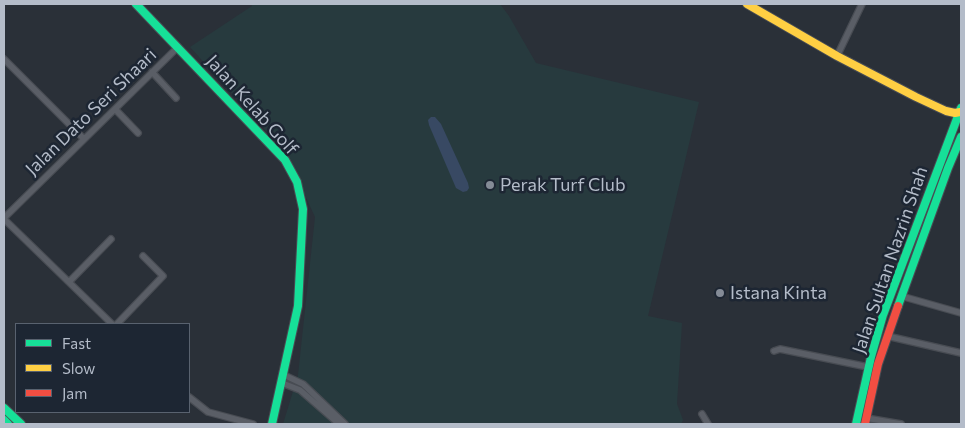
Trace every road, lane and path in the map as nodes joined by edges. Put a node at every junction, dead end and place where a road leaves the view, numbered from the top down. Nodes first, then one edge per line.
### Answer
1 (136, 4) edge
2 (747, 4) edge
3 (862, 4) edge
4 (178, 47) junction
5 (837, 56) junction
6 (4, 59) edge
7 (152, 72) junction
8 (176, 98) dead end
9 (115, 109) junction
10 (961, 110) edge
11 (946, 111) junction
12 (955, 125) junction
13 (138, 133) dead end
14 (961, 137) edge
15 (84, 139) junction
16 (4, 218) edge
17 (111, 239) dead end
18 (143, 256) dead end
19 (69, 282) junction
20 (901, 296) junction
21 (961, 313) edge
22 (111, 323) edge
23 (119, 323) edge
24 (887, 336) junction
25 (774, 351) dead end
26 (961, 353) edge
27 (868, 367) junction
28 (283, 379) junction
29 (190, 398) edge
30 (4, 408) edge
31 (702, 414) dead end
32 (4, 420) edge
33 (866, 421) edge
34 (8, 424) edge
35 (20, 424) edge
36 (253, 424) edge
37 (272, 424) edge
38 (339, 424) edge
39 (345, 424) edge
40 (708, 424) edge
41 (856, 424) edge
42 (900, 424) edge

1 - 4 main road, Jalan Kelab Golf
2 - 5 main road
3 - 5 street
4 - 7 street, Jalan Dato Seri Shaari
4 - 28 main road, Jalan Kelab Golf
5 - 11 main road
6 - 15 street
7 - 8 street
7 - 9 street, Jalan Dato Seri Shaari
9 - 13 street
9 - 15 street, Jalan Dato Seri Shaari
10 - 11 main road
10 - 12 main road, Jalan Sultan Nazrin Shah
11 - 12 main road
12 - 27 main road, Jalan Sultan Nazrin Shah
14 - 20 main road, Jalan Sultan Nazrin Shah
15 - 16 street, Jalan Dato Seri Shaari
16 - 19 street
17 - 19 street
18 - 23 street
19 - 22 street
20 - 21 street
20 - 24 main road, Jalan Sultan Nazrin Shah
24 - 26 street
24 - 33 main road, Jalan Sultan Nazrin Shah
25 - 27 street
27 - 41 main road, Jalan Sultan Nazrin Shah
28 - 37 main road, Jalan Kelab Golf
28 - 38 street
28 - 39 street
29 - 36 street
30 - 35 main road
31 - 40 street
32 - 34 main road
33 - 42 street

